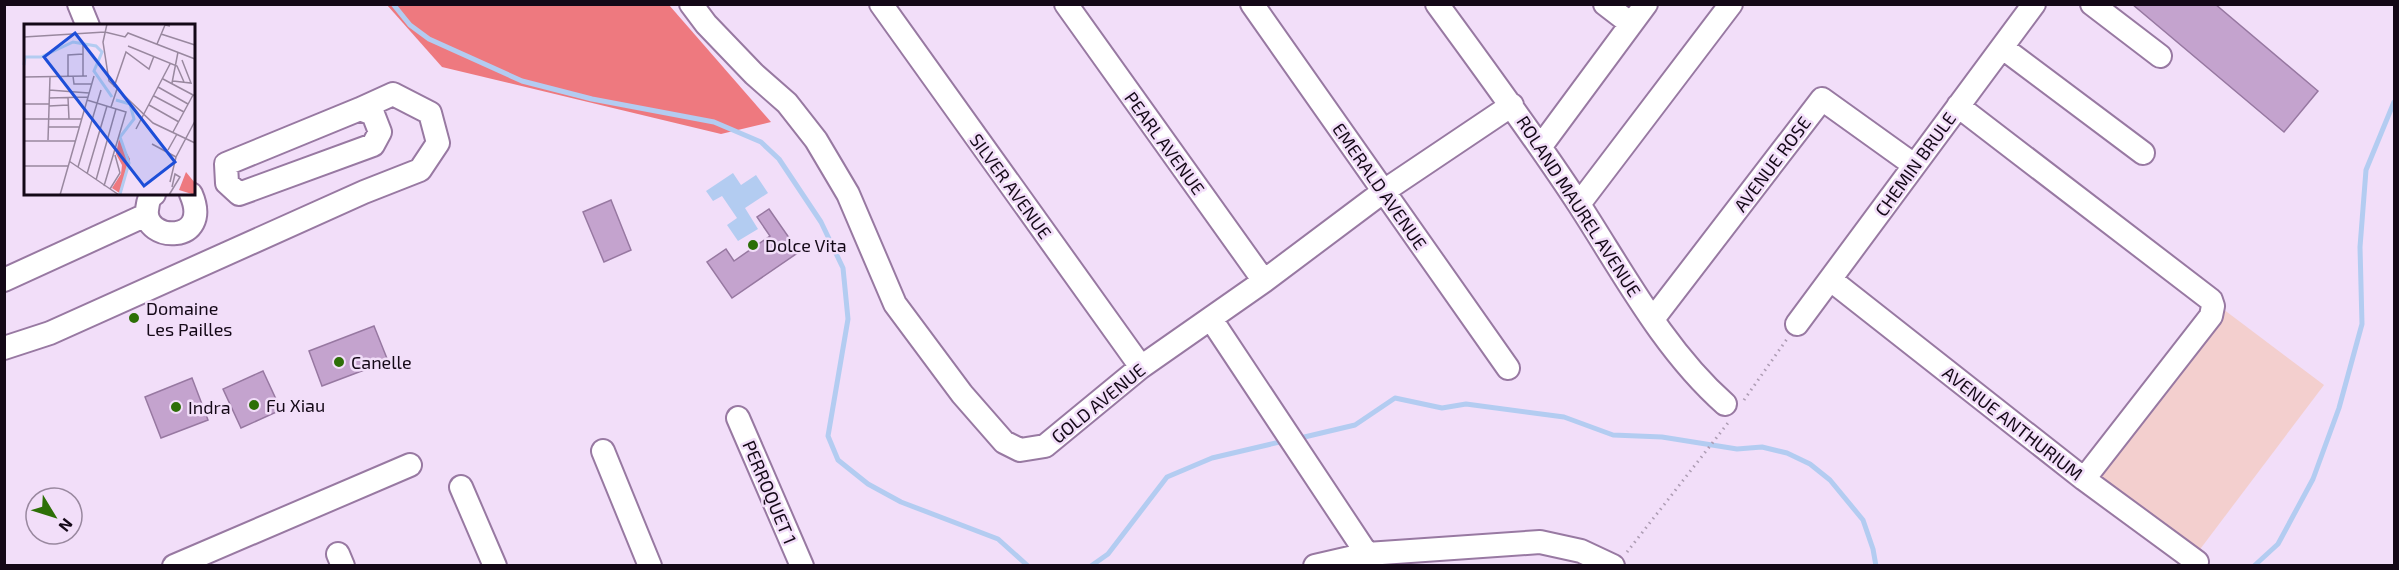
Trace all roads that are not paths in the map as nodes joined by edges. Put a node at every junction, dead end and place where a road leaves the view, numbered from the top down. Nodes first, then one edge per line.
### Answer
1 (79, 4) edge
2 (691, 4) edge
3 (881, 4) edge
4 (1066, 4) edge
5 (1252, 4) edge
6 (1437, 4) edge
7 (1605, 4) edge
8 (1646, 4) edge
9 (1731, 4) edge
10 (2034, 4) edge
11 (2092, 4) edge
12 (87, 24) edge
13 (1631, 24) junction
14 (2002, 48) junction
15 (2160, 56) dead end
16 (1512, 105) junction
17 (1958, 106) junction
18 (360, 109) junction
19 (1541, 146) junction
20 (2143, 153) dead end
21 (1914, 165) junction
22 (227, 183) junction
23 (1384, 191) junction
24 (195, 192) edge
25 (193, 195) edge
26 (150, 204) edge
27 (1579, 204) junction
28 (183, 232) junction
29 (199, 266) junction
30 (4, 280) edge
31 (1264, 280) junction
32 (1831, 280) junction
33 (1211, 319) junction
34 (1653, 319) junction
35 (1797, 324) road end
36 (4, 348) edge
37 (1141, 367) junction
38 (1508, 368) dead end
39 (1732, 410) road end
40 (738, 418) dead end
41 (603, 451) dead end
42 (410, 465) dead end
43 (2084, 479) junction
44 (462, 487) dead end
45 (1367, 554) junction
46 (1426, 557) edge
47 (1618, 561) edge
48 (2197, 562) dead end
49 (174, 566) edge
50 (495, 566) edge
51 (650, 566) edge
52 (802, 566) edge
53 (1316, 566) edge

1 - 12 street
2 - 37 street, GOLD AVENUE
3 - 37 street, SILVER AVENUE
4 - 31 street, PEARL AVENUE
5 - 23 street, EMERALD AVENUE
6 - 16 street, ROLAND MAUREL AVENUE
7 - 13 street
8 - 13 street
9 - 27 street
10 - 14 street, CHEMIN BRULE
11 - 15 street
13 - 19 street
14 - 17 street, CHEMIN BRULE
14 - 20 street
16 - 19 street, ROLAND MAUREL AVENUE
16 - 23 street, GOLD AVENUE
17 - 21 street, CHEMIN BRULE
17 - 43 street
18 - 22 street
18 - 22 street
18 - 29 street
19 - 27 street, ROLAND MAUREL AVENUE
21 - 32 street, CHEMIN BRULE
21 - 34 street, AVENUE ROSE
22 - 24 street
23 - 31 street, GOLD AVENUE
23 - 38 street, EMERALD AVENUE
25 - 28 street
26 - 28 street
26 - 30 street
27 - 34 street, ROLAND MAUREL AVENUE
28 - 29 street
29 - 36 street
31 - 33 street, GOLD AVENUE
32 - 35 street, CHEMIN BRULE
32 - 43 street, AVENUE ANTHURIUM
33 - 37 street, GOLD AVENUE
33 - 45 street
34 - 39 street, ROLAND MAUREL AVENUE
40 - 52 street, PERROQUET 1
41 - 51 street
42 - 49 street
43 - 48 street, AVENUE ANTHURIUM
44 - 50 street
45 - 46 street
45 - 53 street
46 - 47 street

